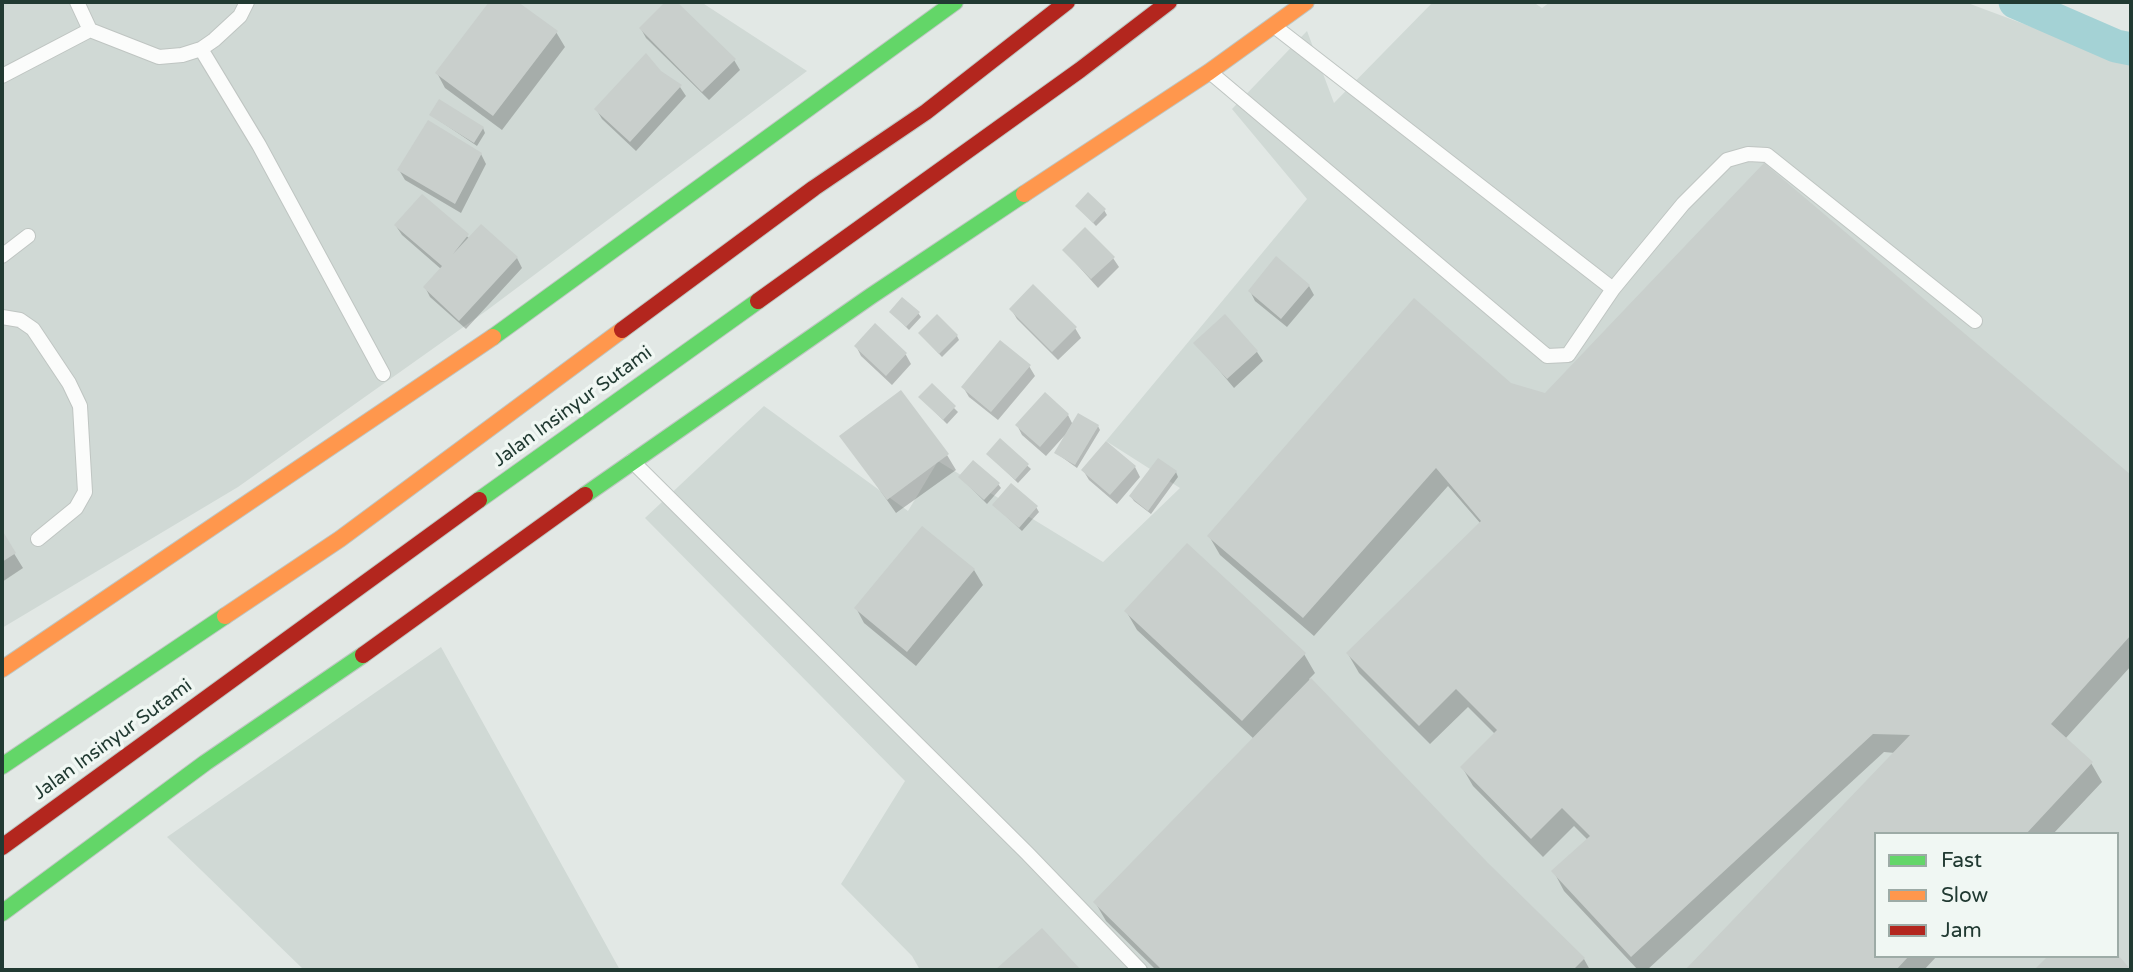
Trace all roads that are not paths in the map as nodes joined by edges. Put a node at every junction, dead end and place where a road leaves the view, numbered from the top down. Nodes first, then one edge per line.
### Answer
1 (77, 2) edge
2 (247, 2) edge
3 (955, 2) edge
4 (1067, 2) edge
5 (1169, 2) edge
6 (1306, 2) edge
7 (1273, 26) junction
8 (90, 30) junction
9 (201, 50) junction
10 (1209, 72) junction
11 (2, 76) edge
12 (28, 236) dead end
13 (2, 256) edge
14 (1613, 289) junction
15 (2, 317) edge
16 (1975, 321) dead end
17 (383, 373) dead end
18 (632, 461) junction
19 (38, 538) dead end
20 (2, 669) edge
21 (2, 766) edge
22 (2, 848) edge
23 (2, 913) edge
24 (1140, 970) edge

1 - 8 lane
2 - 9 lane
3 - 20 main road
4 - 21 main road, Jalan Insinyur Sutami
5 - 22 main road, Jalan Insinyur Sutami
6 - 7 main road
7 - 10 main road
7 - 14 lane
8 - 9 lane
8 - 11 lane
9 - 17 lane
10 - 14 lane
10 - 18 main road
12 - 13 lane
14 - 16 lane
15 - 19 lane
18 - 23 main road
18 - 24 lane

